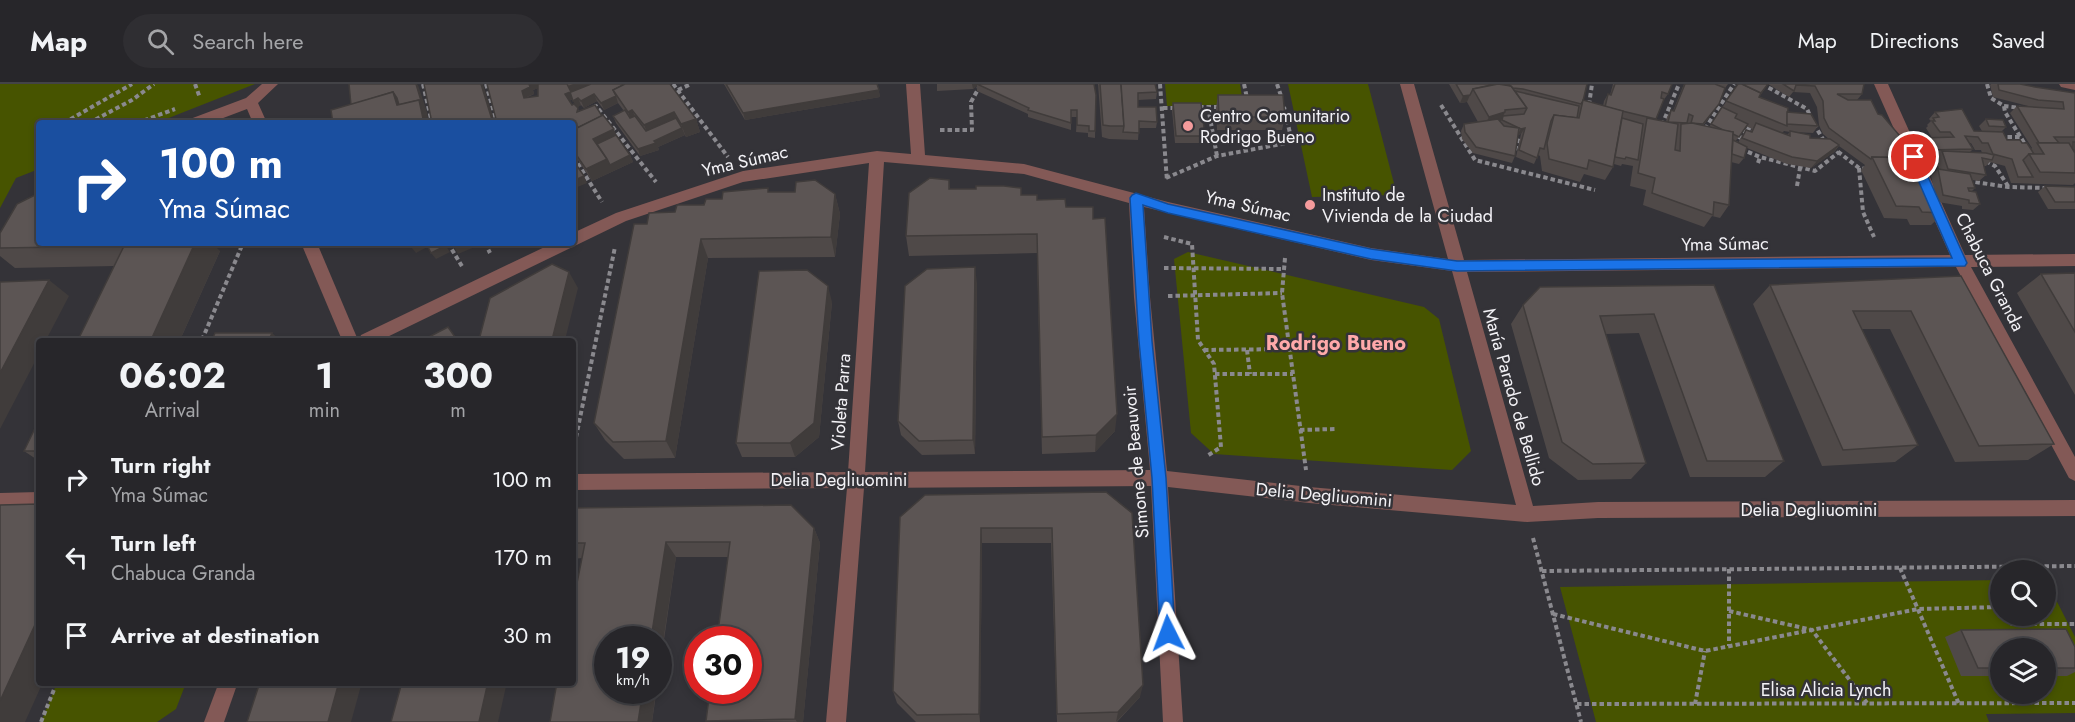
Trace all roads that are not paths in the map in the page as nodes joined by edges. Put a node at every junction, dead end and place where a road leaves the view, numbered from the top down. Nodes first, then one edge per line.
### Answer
1 (272, 84) edge
2 (914, 84) edge
3 (1407, 84) edge
4 (1881, 84) edge
5 (2066, 84) edge
6 (2075, 85) edge
7 (252, 102) junction
8 (203, 120) edge
9 (259, 120) edge
10 (877, 156) junction
11 (918, 158) junction
12 (1136, 198) junction
13 (576, 239) edge
14 (310, 246) edge
15 (561, 246) edge
16 (2075, 260) edge
17 (1960, 263) junction
18 (1457, 266) junction
19 (349, 338) edge
20 (372, 338) edge
21 (2075, 473) edge
22 (1159, 478) junction
23 (856, 480) junction
24 (576, 482) edge
25 (36, 500) edge
26 (0, 501) edge
27 (2075, 508) edge
28 (1527, 514) junction
29 (227, 686) edge
30 (214, 722) edge
31 (836, 722) edge
32 (1173, 722) edge

1 - 7 street
2 - 11 street
3 - 18 street, María Parado de Bellido
4 - 17 street, Chabuca Granda
5 - 6 street
7 - 8 street
7 - 9 street
10 - 11 street, Yma Súmac
10 - 13 street, Yma Súmac
10 - 23 street, Violeta Parra
11 - 12 street, Yma Súmac
12 - 18 street, Yma Súmac
12 - 22 street, Simone de Beauvoir
14 - 19 street
15 - 20 street
16 - 17 street, Yma Súmac
17 - 18 street, Yma Súmac
17 - 21 street, Chabuca Granda
18 - 28 street, María Parado de Bellido
22 - 23 street, Delia Degliuomini
22 - 28 street, Delia Degliuomini
22 - 32 street, Simone de Beauvoir
23 - 24 street, Delia Degliuomini
23 - 31 street, Violeta Parra
25 - 26 street
27 - 28 street, Delia Degliuomini
29 - 30 street

